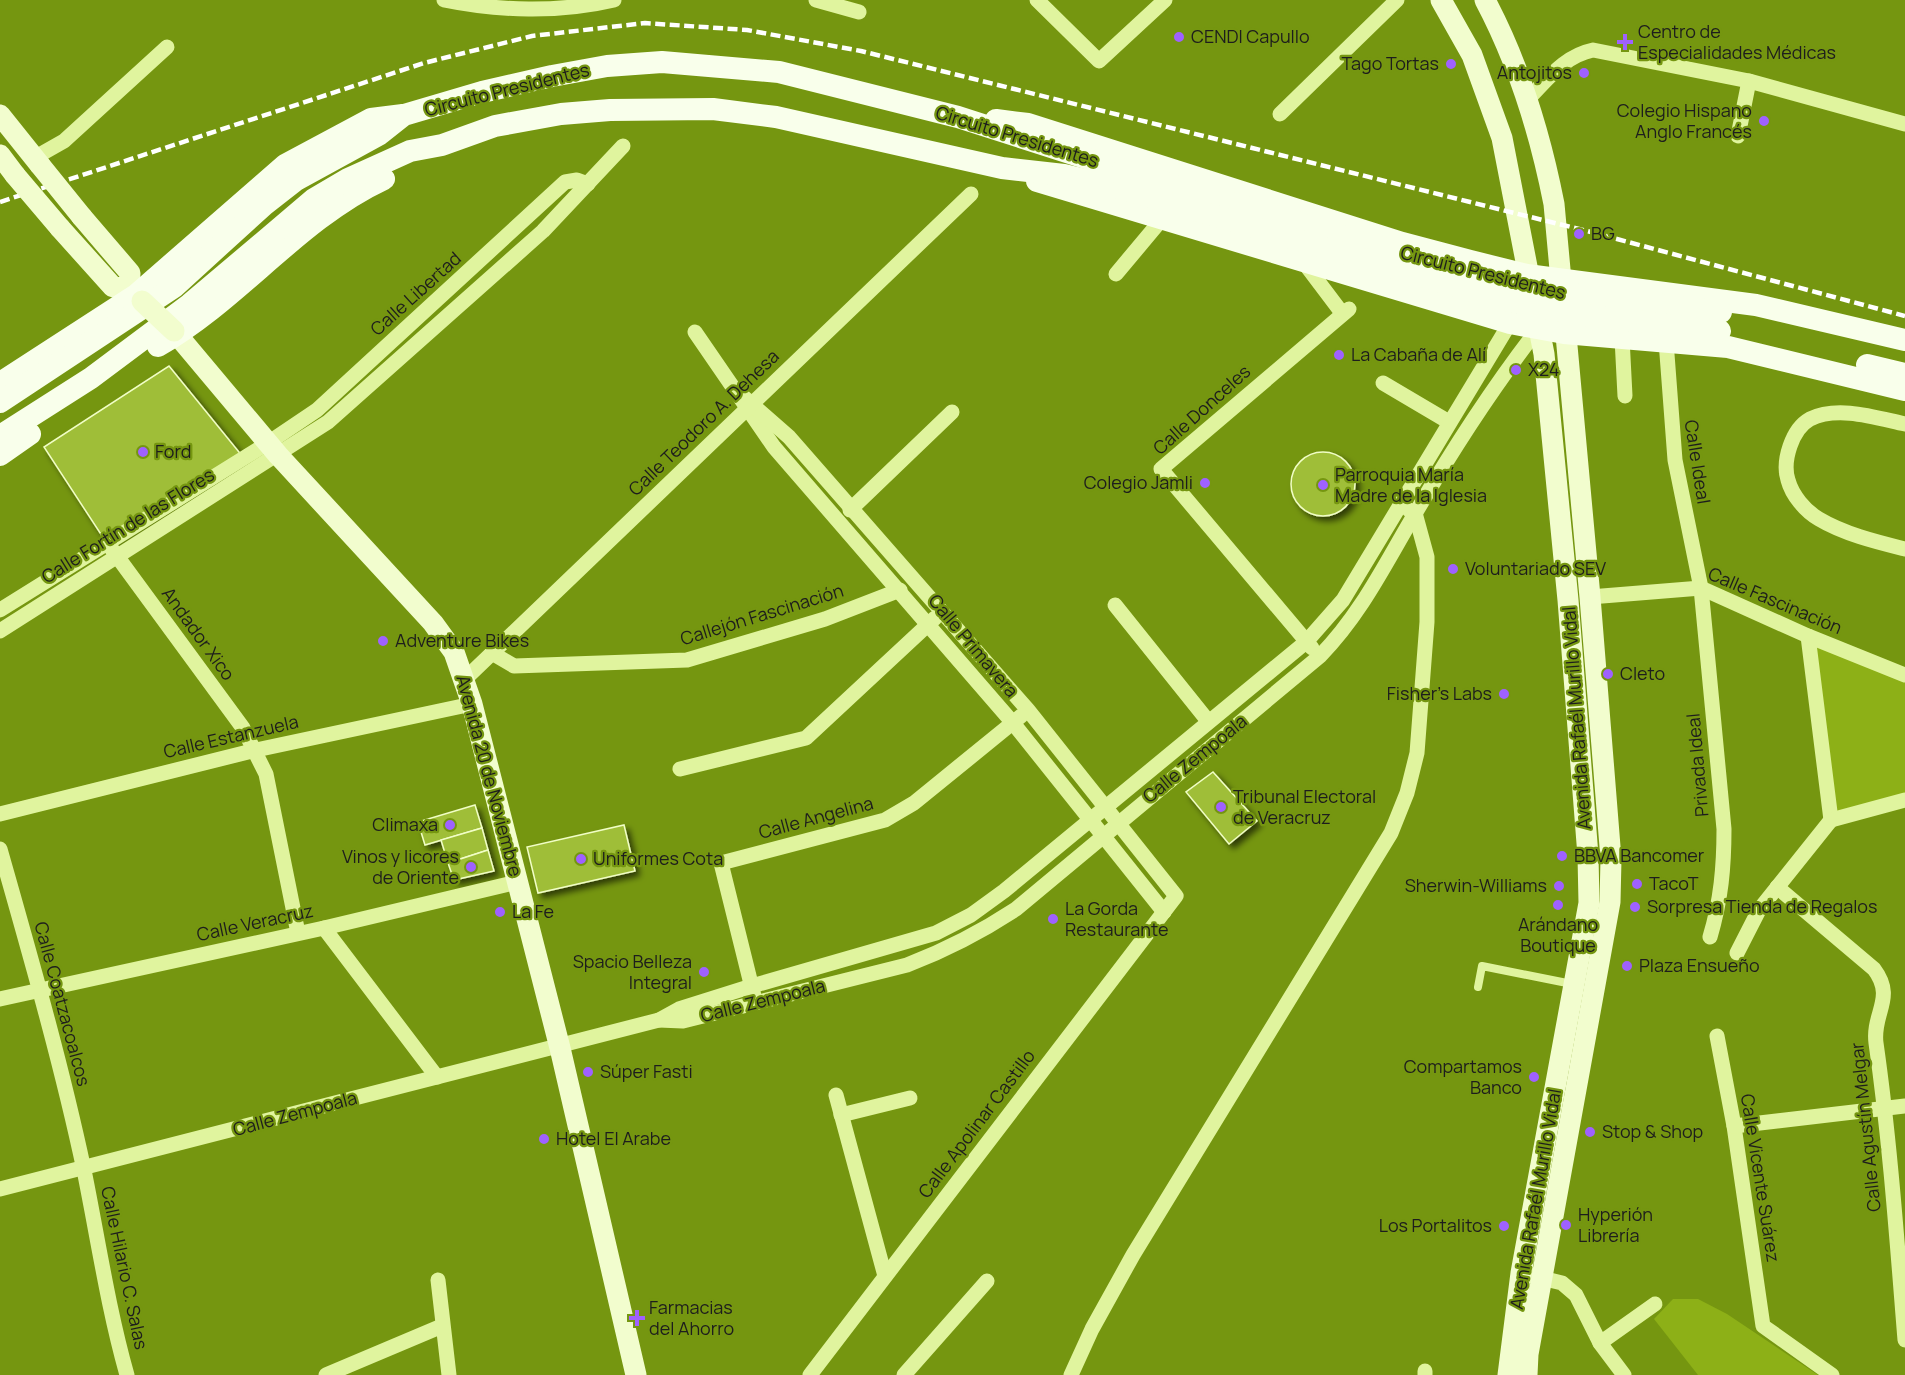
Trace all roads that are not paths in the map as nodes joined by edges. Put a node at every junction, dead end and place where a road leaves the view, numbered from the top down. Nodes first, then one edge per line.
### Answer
1 (444, 0) edge
2 (614, 0) edge
3 (816, 0) edge
4 (1037, 0) edge
5 (1165, 0) edge
6 (1397, 0) edge
7 (1441, 0) edge
8 (1485, 0) edge
9 (567, 4) edge
10 (859, 12) dead end
11 (167, 47) dead end
12 (1749, 81) junction
13 (1528, 99) junction
14 (1280, 114) dead end
15 (0, 115) edge
16 (404, 115) junction
17 (958, 117) junction
18 (1905, 124) edge
19 (1738, 136) dead end
20 (442, 145) junction
21 (623, 146) dead end
22 (0, 155) edge
23 (37, 162) junction
24 (1002, 168) junction
25 (1123, 179) junction
26 (588, 184) junction
27 (971, 194) dead end
28 (1162, 219) junction
29 (1402, 243) junction
30 (1302, 260) junction
31 (1116, 274) dead end
32 (1527, 275) junction
33 (1559, 279) junction
34 (1390, 287) junction
35 (1618, 288) junction
36 (136, 295) junction
37 (1720, 321) junction
38 (1510, 323) junction
39 (1538, 329) junction
40 (695, 332) dead end
41 (175, 333) junction
42 (1564, 333) junction
43 (1617, 337) junction
44 (1905, 340) edge
45 (1666, 341) junction
46 (1905, 354) edge
47 (1905, 374) edge
48 (1383, 382) dead end
49 (0, 384) edge
50 (1905, 390) edge
51 (1625, 396) dead end
52 (0, 402) edge
53 (749, 406) junction
54 (317, 410) junction
55 (952, 412) dead end
56 (328, 422) junction
57 (1449, 422) junction
58 (1905, 424) edge
59 (0, 436) edge
60 (1574, 444) junction
61 (1553, 445) junction
62 (273, 449) junction
63 (0, 455) edge
64 (1400, 504) junction
65 (850, 510) junction
66 (1415, 513) junction
67 (1905, 549) edge
68 (112, 550) junction
69 (1701, 588) junction
70 (900, 590) junction
71 (1590, 597) junction
72 (1115, 605) dead end
73 (0, 610) edge
74 (940, 611) junction
75 (928, 625) junction
76 (0, 631) edge
77 (1808, 636) junction
78 (1306, 642) junction
79 (492, 653) junction
80 (1320, 656) junction
81 (1905, 675) edge
82 (464, 680) junction
83 (472, 704) junction
84 (1028, 710) junction
85 (1208, 721) junction
86 (1013, 723) junction
87 (256, 750) junction
88 (680, 769) dead end
89 (1905, 800) edge
90 (1103, 807) junction
91 (0, 814) edge
92 (1088, 820) junction
93 (1831, 820) junction
94 (1117, 823) junction
95 (1102, 835) junction
96 (0, 849) edge
97 (517, 882) junction
98 (1777, 886) junction
99 (1176, 896) joint
100 (1164, 912) junction
101 (324, 928) junction
102 (298, 933) junction
103 (1710, 937) dead end
104 (1737, 953) dead end
105 (1575, 984) junction
106 (752, 986) junction
107 (1478, 987) dead end
108 (39, 990) junction
109 (0, 999) edge
110 (756, 1001) junction
111 (659, 1020) junction
112 (1718, 1036) dead end
113 (560, 1047) junction
114 (437, 1077) junction
115 (836, 1095) dead end
116 (910, 1098) dead end
117 (1905, 1106) edge
118 (1886, 1109) junction
119 (841, 1115) junction
120 (1734, 1126) junction
121 (83, 1169) junction
122 (0, 1189) edge
123 (1521, 1273) junction
124 (885, 1276) junction
125 (1542, 1277) junction
126 (438, 1280) dead end
127 (987, 1281) dead end
128 (1655, 1304) dead end
129 (442, 1326) junction
130 (1905, 1340) edge
131 (1600, 1343) junction
132 (127, 1375) edge
133 (327, 1375) edge
134 (449, 1375) edge
135 (636, 1375) edge
136 (810, 1375) edge
137 (904, 1375) edge
138 (1071, 1375) edge
139 (1508, 1375) edge
140 (1527, 1375) edge
141 (1624, 1375) edge
142 (1832, 1375) edge

1 - 9 street
2 - 9 street
3 - 10 street
4 - 5 street
6 - 14 street
7 - 32 main road, Avenida Rafaél Murillo Vidal
8 - 13 main road, Avenida Rafaél Murillo Vidal
11 - 23 street
12 - 13 street
12 - 18 street
12 - 19 street
13 - 33 main road, Avenida Rafaél Murillo Vidal
15 - 23 main road, Avenida 20 de Noviembre
16 - 17 main road, Circuito Presidentes
16 - 36 main road
16 - 52 main road, Circuito Presidentes
17 - 25 main road, Circuito Presidentes
17 - 29 main road
20 - 24 main road, Circuito Presidentes
20 - 41 main road
20 - 59 main road, Circuito Presidentes
21 - 26 street, Calle Libertad
22 - 36 main road, Avenida 20 de Noviembre, bridge
23 - 36 main road, Avenida 20 de Noviembre, bridge
24 - 25 main road, Circuito Presidentes
24 - 28 main road
25 - 37 main road, Circuito Presidentes, bridge
26 - 54 street, Calle Libertad
26 - 56 street, Calle Libertad
27 - 53 street, Calle Teodoro A. Dehesa
28 - 30 main road
28 - 31 street
29 - 32 main road
29 - 34 main road
30 - 34 main road
30 - 78 street, Calle Donceles
32 - 33 main road
32 - 38 main road, Calle Zempoala
32 - 39 main road, Avenida Rafaél Murillo Vidal
33 - 35 main road
33 - 39 main road, Calle Zempoala
33 - 42 main road, Avenida Rafaél Murillo Vidal
34 - 38 main road
35 - 43 main road
35 - 44 main road
36 - 41 main road, Avenida 20 de Noviembre, bridge
36 - 49 main road
37 - 46 main road, Circuito Presidentes
37 - 47 main road, Circuito Presidentes
38 - 39 main road
38 - 57 street, Calle Zempoala
39 - 42 main road
39 - 61 main road, Avenida Rafaél Murillo Vidal
39 - 66 street, Calle Zempoala
40 - 53 street
41 - 62 main road, Avenida 20 de Noviembre
41 - 63 main road
42 - 43 main road
42 - 60 main road, Avenida Rafaél Murillo Vidal
43 - 45 main road
43 - 51 street
45 - 50 main road
45 - 69 street, Calle Ideal
48 - 57 street
53 - 65 street, Calle Primavera
53 - 70 street, Calle Primavera
53 - 79 street, Calle Teodoro A. Dehesa
54 - 56 street
54 - 62 street, Calle Libertad
55 - 65 street
56 - 62 street, Calle Libertad
57 - 64 street, Calle Zempoala
58 - 67 street
60 - 61 main road
60 - 71 main road, Avenida Rafaél Murillo Vidal
61 - 105 main road, Avenida Rafaél Murillo Vidal
62 - 68 street, Calle Fortín de las Flores
62 - 82 main road, Avenida 20 de Noviembre
64 - 66 street
64 - 78 street, Calle Zempoala
65 - 74 street, Calle Primavera
66 - 80 street, Calle Zempoala
66 - 138 street
68 - 73 street, Calle Fortín de las Flores
68 - 76 street, Calle Fortín de las Flores
68 - 87 street, Andador Xico
69 - 71 street, Calle Fascinación
69 - 77 street, Calle Fascinación
69 - 103 street, Privada Ideal
70 - 75 street, Calle Primavera
70 - 79 street, Callejón Fascinación
71 - 125 main road, Avenida Rafaél Murillo Vidal
72 - 85 street
74 - 75 street
74 - 84 street, Calle Primavera
75 - 86 street, Calle Primavera
75 - 88 street
77 - 81 street, Calle Fascinación
77 - 93 street
78 - 80 street, Calle Donceles
78 - 85 street, Calle Zempoala
79 - 82 street, Calle Teodoro A. Dehesa
80 - 94 street, Calle Zempoala
82 - 83 main road, Avenida 20 de Noviembre
83 - 87 street, Calle Estanzuela
83 - 97 main road, Avenida 20 de Noviembre
84 - 86 street, Calle Angelina
84 - 90 street, Calle Primavera
85 - 90 street, Calle Zempoala
86 - 92 street, Calle Primavera
86 - 106 street, Calle Angelina
87 - 91 street, Calle Estanzuela
87 - 102 street, Andador Xico
89 - 93 street
90 - 92 street, Calle Zempoala
90 - 94 street, Calle Primavera
92 - 95 street, Calle Primavera
92 - 106 street, Calle Zempoala
93 - 98 street
94 - 95 street, Calle Zempoala
94 - 99 street, Calle Primavera
95 - 100 street, Calle Primavera
95 - 110 street, Calle Zempoala
96 - 108 street, Calle Coatzacoalcos
97 - 101 street, Calle Veracruz
97 - 113 main road, Avenida 20 de Noviembre
98 - 104 street
98 - 118 street, Calle Agustín Melgar
99 - 100 street, Calle Apolinar Castillo
100 - 124 street, Calle Apolinar Castillo
101 - 102 street, Calle Veracruz
101 - 114 street
102 - 108 street, Calle Veracruz
105 - 107 lane
105 - 123 main road, Avenida Rafaél Murillo Vidal
106 - 110 street, Calle Angelina
106 - 111 street, Calle Zempoala
108 - 109 street, Calle Veracruz
108 - 121 street, Calle Coatzacoalcos
110 - 111 street, Calle Zempoala
111 - 113 street, Calle Zempoala
112 - 120 street, Calle Vicente Suárez
113 - 114 street, Calle Zempoala
113 - 135 main road, Avenida 20 de Noviembre
114 - 121 street, Calle Zempoala
115 - 119 street
116 - 119 street
117 - 118 street
118 - 120 street
118 - 130 street, Calle Agustín Melgar
119 - 124 street
120 - 142 street, Calle Vicente Suárez
121 - 122 street, Calle Zempoala
121 - 132 street, Calle Hilario C. Salas
123 - 125 street
123 - 139 main road, Avenida Rafaél Murillo Vidal
124 - 136 street, Calle Apolinar Castillo
125 - 131 street
125 - 140 main road, Avenida Rafaél Murillo Vidal
126 - 129 street
127 - 137 street
128 - 131 street
129 - 133 street
129 - 134 street
131 - 141 street

